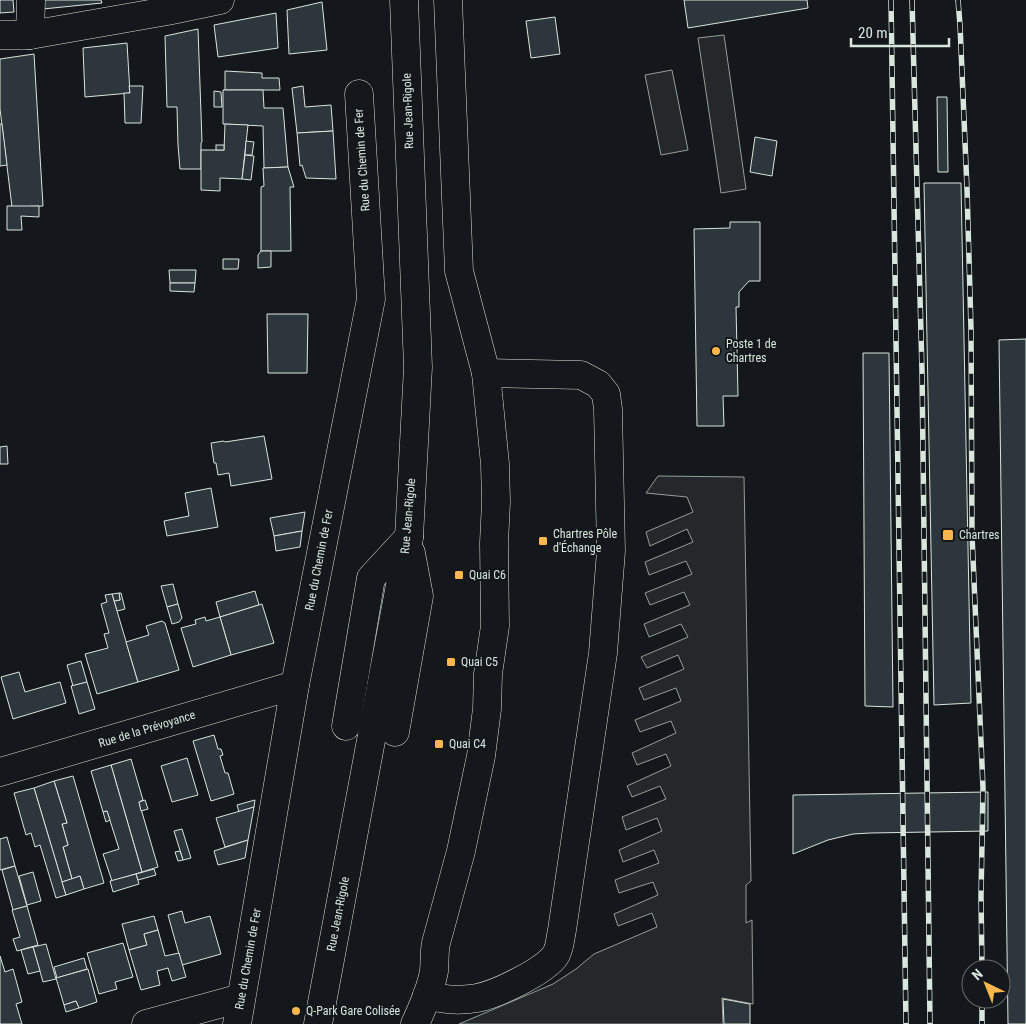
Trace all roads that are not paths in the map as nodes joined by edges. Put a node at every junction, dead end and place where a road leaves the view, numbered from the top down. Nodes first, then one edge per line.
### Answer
1 (31, 0) edge
2 (220, 0) edge
3 (404, 0) edge
4 (448, 0) edge
5 (30, 35) junction
6 (0, 36) edge
7 (359, 94) dead end
8 (486, 373) junction
9 (408, 537) junction
10 (295, 685) junction
11 (346, 726) dead end
12 (395, 732) dead end
13 (0, 772) edge
14 (428, 995) junction
15 (239, 1011) edge
16 (146, 1024) edge
17 (318, 1024) edge
18 (415, 1024) edge

1 - 5 street
2 - 5 street
3 - 9 street, Rue Jean-Rigole
4 - 8 street
5 - 6 street
7 - 10 street, Rue du Chemin de Fer
8 - 14 street
8 - 14 street
9 - 11 street
9 - 12 street
9 - 17 street, Rue Jean-Rigole
10 - 13 street, Rue de la Prévoyance
10 - 15 street, Rue du Chemin de Fer
14 - 18 street
15 - 16 street

